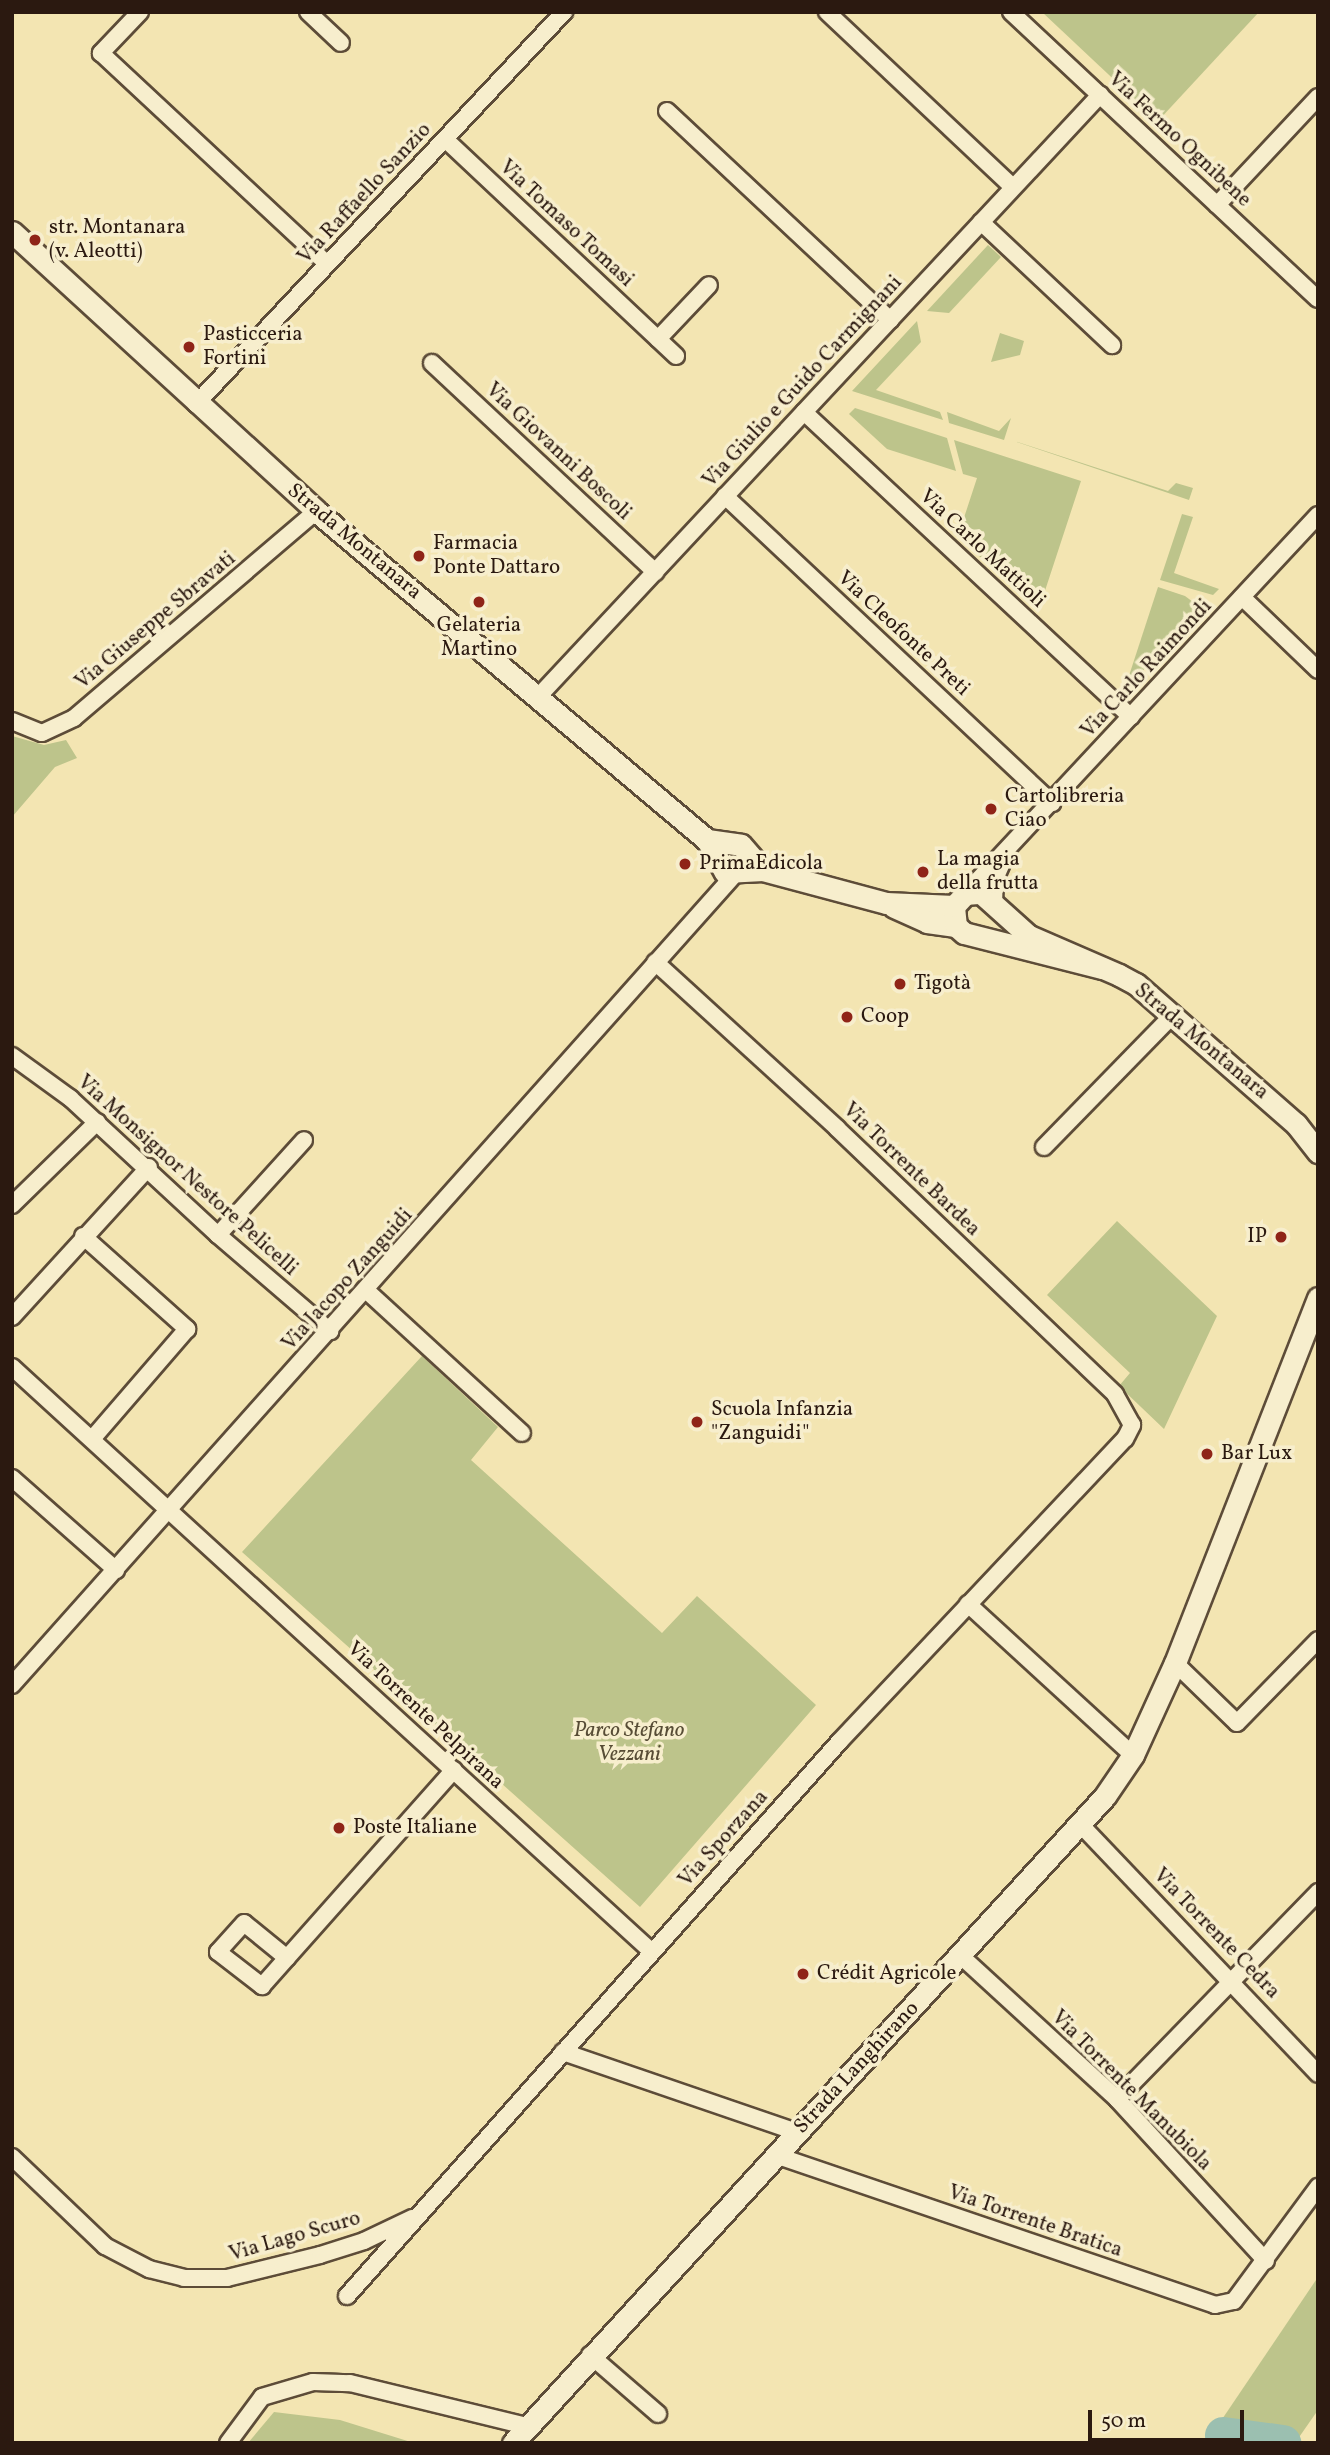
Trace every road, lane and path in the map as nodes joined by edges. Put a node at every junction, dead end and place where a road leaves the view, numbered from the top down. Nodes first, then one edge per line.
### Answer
1 (139, 12) edge
2 (308, 12) edge
3 (827, 12) edge
4 (1011, 12) edge
5 (562, 13) edge
6 (341, 43) dead end
7 (1100, 95) junction
8 (1318, 97) edge
9 (667, 111) dead end
10 (445, 139) junction
11 (1013, 187) junction
12 (1217, 205) junction
13 (981, 222) junction
14 (12, 232) edge
15 (327, 264) junction
16 (709, 285) dead end
17 (1318, 299) edge
18 (890, 320) junction
19 (658, 339) junction
20 (1112, 345) dead end
21 (676, 356) dead end
22 (432, 363) dead end
23 (197, 404) junction
24 (804, 412) junction
25 (725, 496) junction
26 (316, 511) junction
27 (1318, 515) edge
28 (655, 572) junction
29 (1242, 597) junction
30 (1318, 670) edge
31 (538, 697) junction
32 (1131, 718) junction
33 (12, 721) edge
34 (1052, 803) junction
35 (716, 850) junction
36 (1007, 852) junction
37 (747, 867) junction
38 (710, 899) junction
39 (995, 908) junction
40 (958, 909) junction
41 (979, 935) junction
42 (655, 962) junction
43 (1102, 968) junction
44 (1174, 1014) junction
45 (12, 1056) edge
46 (96, 1122) junction
47 (1296, 1124) junction
48 (1318, 1131) edge
49 (304, 1140) dead end
50 (1044, 1147) dead end
51 (1318, 1153) edge
52 (149, 1167) junction
53 (12, 1205) edge
54 (218, 1235) junction
55 (83, 1236) junction
56 (367, 1291) junction
57 (1318, 1298) edge
58 (12, 1317) edge
59 (330, 1331) junction
60 (12, 1367) edge
61 (1130, 1415) joint
62 (522, 1433) dead end
63 (93, 1438) junction
64 (12, 1478) edge
65 (171, 1510) junction
66 (116, 1570) junction
67 (968, 1604) junction
68 (1318, 1640) edge
69 (1175, 1663) junction
70 (12, 1685) edge
71 (1133, 1755) junction
72 (454, 1770) junction
73 (1082, 1826) junction
74 (1318, 1892) edge
75 (652, 1952) junction
76 (961, 1956) junction
77 (287, 1958) dead end
78 (1234, 1982) junction
79 (563, 2052) junction
80 (1318, 2074) edge
81 (1116, 2099) junction
82 (797, 2132) junction
83 (775, 2155) junction
84 (12, 2157) edge
85 (1318, 2187) edge
86 (418, 2215) junction
87 (1266, 2261) junction
88 (347, 2296) dead end
89 (590, 2355) junction
90 (657, 2414) dead end
91 (527, 2426) junction
92 (228, 2443) edge
93 (513, 2443) edge

1 - 15 street
2 - 6 street
3 - 11 street
4 - 7 street, Via Fermo Ognibene
5 - 10 street, Via Raffaello Sanzio
7 - 11 street, Via Giulio e Guido Carmignani
7 - 12 street, Via Fermo Ognibene
8 - 12 street
9 - 18 street
10 - 15 street, Via Raffaello Sanzio
10 - 19 street, Via Tomaso Tomasi
11 - 13 street, Via Giulio e Guido Carmignani
12 - 17 street, Via Fermo Ognibene
13 - 18 street, Via Giulio e Guido Carmignani
13 - 20 street
14 - 23 street, Strada Montanara
15 - 23 street, Via Raffaello Sanzio
16 - 19 street
18 - 24 street, Via Giulio e Guido Carmignani
19 - 21 street, Via Tomaso Tomasi
22 - 28 street, Via Giovanni Boscoli
23 - 26 street, Strada Montanara
24 - 25 street, Via Giulio e Guido Carmignani
24 - 32 street, Via Carlo Mattioli
25 - 28 street, Via Giulio e Guido Carmignani
25 - 34 street, Via Cleofonte Preti
26 - 31 street, Strada Montanara
26 - 33 street, Via Giuseppe Sbravati
27 - 29 street, Via Carlo Raimondi
28 - 31 street, Via Giulio e Guido Carmignani
29 - 30 street
29 - 32 street, Via Carlo Raimondi
31 - 35 street, Strada Montanara
32 - 34 street, Via Carlo Raimondi
34 - 36 street, Via Carlo Raimondi
35 - 37 street, Strada Montanara
35 - 38 street
36 - 39 street, Via Carlo Raimondi
36 - 40 street, Via Carlo Raimondi
37 - 38 street, Via Jacopo Zanguidi
37 - 40 street, Strada Montanara
38 - 42 street, Via Jacopo Zanguidi
39 - 40 street, Strada Montanara
39 - 41 street
39 - 43 street, Strada Montanara
40 - 41 street, Strada Montanara
41 - 43 street, Strada Montanara
42 - 56 street, Via Jacopo Zanguidi
42 - 61 street, Via Torrente Bardea
43 - 44 street, Strada Montanara
44 - 47 street, Strada Montanara
44 - 50 street
45 - 46 street, Via Monsignor Nestore Pelicelli
46 - 52 street, Via Monsignor Nestore Pelicelli
46 - 53 street
47 - 48 street, Strada Montanara
47 - 51 street, Strada Montanara
49 - 54 street
52 - 54 street, Via Monsignor Nestore Pelicelli
52 - 55 street
54 - 59 street, Via Monsignor Nestore Pelicelli
55 - 58 street
55 - 63 street
56 - 59 street, Via Jacopo Zanguidi
56 - 62 street
57 - 69 street, Strada Langhirano
59 - 65 street, Via Jacopo Zanguidi
60 - 63 street, Via Torrente Pelpirana
61 - 67 street, Via Sporzana
63 - 65 street, Via Torrente Pelpirana
64 - 66 street
65 - 66 street, Via Jacopo Zanguidi
65 - 72 street, Via Torrente Pelpirana
66 - 70 street, Via Jacopo Zanguidi
67 - 71 street
67 - 75 street, Via Sporzana
68 - 69 street
69 - 71 street, Strada Langhirano
71 - 73 street, Strada Langhirano
72 - 75 street, Via Torrente Pelpirana
72 - 77 street
73 - 76 street, Strada Langhirano
73 - 78 street, Via Torrente Cedra
74 - 78 street
75 - 79 street, Via Sporzana
76 - 81 street, Via Torrente Manubiola
76 - 82 street, Strada Langhirano
78 - 80 street, Via Torrente Cedra
78 - 81 street
79 - 82 street
79 - 86 street, Via Sporzana
81 - 87 street, Via Torrente Manubiola
82 - 83 street, Strada Langhirano
83 - 87 street, Via Torrente Bratica
83 - 89 street, Strada Langhirano
84 - 86 street, Via Lago Scuro
85 - 87 street, Via Torrente Bratica
86 - 88 street, Via Sporzana
89 - 90 street
89 - 91 street, Strada Langhirano
91 - 92 street
91 - 93 street, Strada Langhirano

